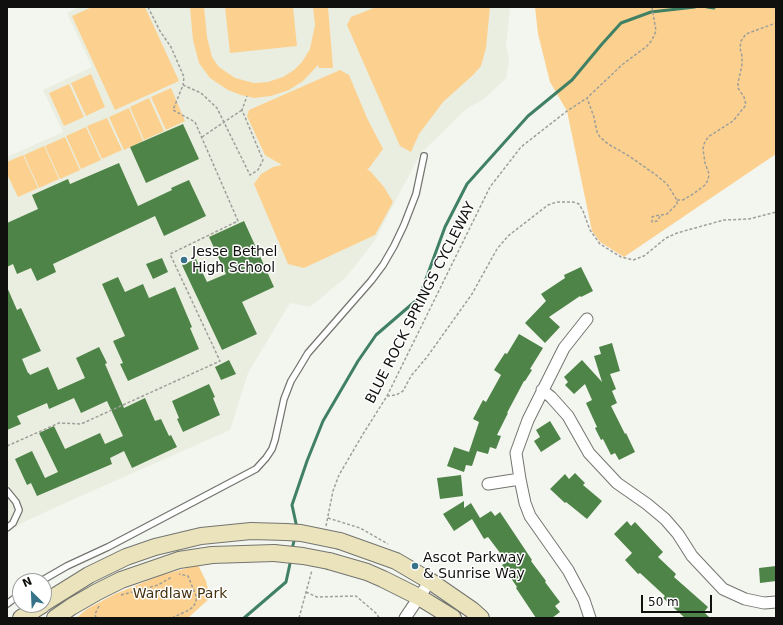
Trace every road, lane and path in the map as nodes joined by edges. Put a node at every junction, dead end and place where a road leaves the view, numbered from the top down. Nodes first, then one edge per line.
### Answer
1 (148, 7) edge
2 (652, 7) edge
3 (776, 23) edge
4 (183, 85) junction
5 (248, 96) dead end
6 (587, 98) junction
7 (242, 110) junction
8 (224, 122) junction
9 (202, 137) junction
10 (424, 156) dead end
11 (677, 200) junction
12 (776, 212) edge
13 (661, 215) junction
14 (587, 319) dead end
15 (542, 390) junction
16 (387, 396) junction
17 (7, 446) edge
18 (520, 479) junction
19 (488, 484) dead end
20 (8, 492) edge
21 (326, 526) dead end
22 (7, 528) edge
23 (312, 570) dead end
24 (52, 575) edge
25 (177, 575) dead end
26 (173, 576) dead end
27 (430, 581) junction
28 (306, 592) junction
29 (118, 596) dead end
30 (419, 597) junction
31 (52, 598) edge
32 (776, 602) edge
33 (100, 604) dead end
34 (56, 618) edge
35 (96, 618) edge
36 (172, 618) edge
37 (299, 618) edge
38 (379, 618) edge
39 (405, 618) edge
40 (453, 618) edge
41 (481, 618) edge
42 (590, 618) edge

1 - 4 path
2 - 6 path, BLUE ROCK SPRINGS CYCLEWAY
3 - 11 path
4 - 8 path
4 - 9 path
5 - 7 path
6 - 11 path
6 - 16 path, BLUE ROCK SPRINGS CYCLEWAY
7 - 8 path
7 - 8 path
8 - 9 path
9 - 17 path
10 - 24 lane
11 - 13 path
12 - 16 path
13 - 13 path
14 - 15 street
15 - 18 street
15 - 32 street
16 - 21 path, BLUE ROCK SPRINGS CYCLEWAY
18 - 19 street
18 - 42 street
20 - 22 lane
23 - 28 path
25 - 36 path
26 - 29 path
27 - 30 street
27 - 31 main road, bridge
27 - 41 main road
28 - 37 path
28 - 38 path
30 - 34 main road, bridge
30 - 39 street
30 - 40 main road
33 - 35 path

